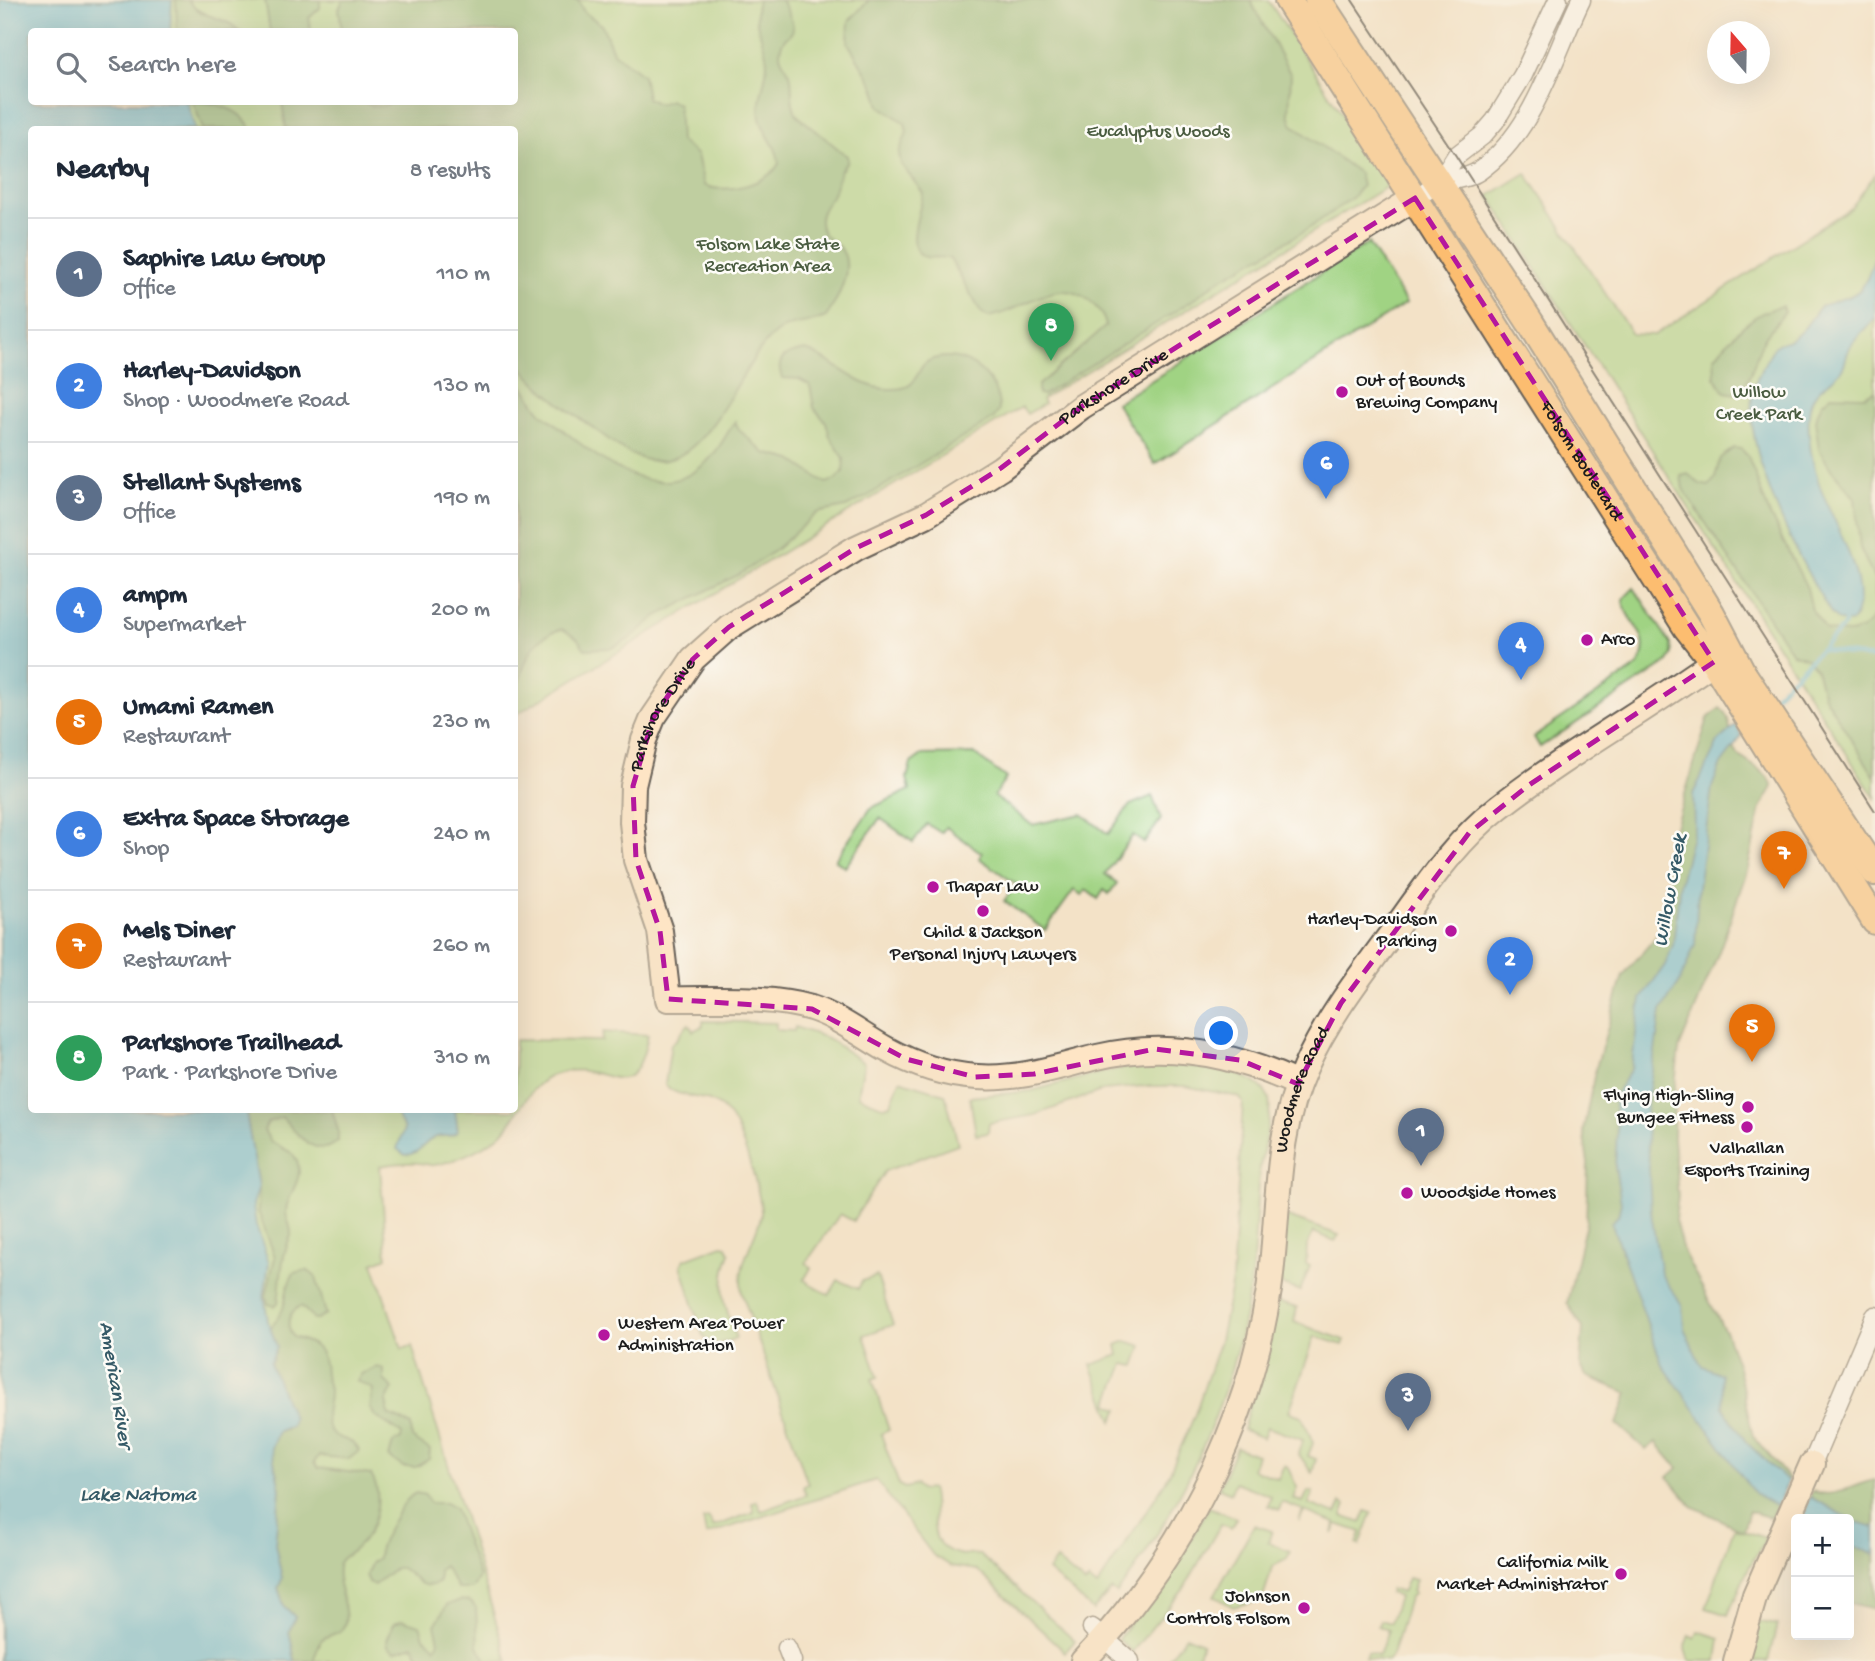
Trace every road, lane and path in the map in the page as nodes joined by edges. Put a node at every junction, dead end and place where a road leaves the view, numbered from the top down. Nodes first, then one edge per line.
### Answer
1 (1288, 0) edge
2 (1318, 0) edge
3 (1559, 0) edge
4 (1581, 0) edge
5 (1439, 183) junction
6 (1415, 198) junction
7 (1722, 655) junction
8 (1766, 728) junction
9 (1875, 872) edge
10 (1875, 922) edge
11 (1298, 1084) junction
12 (1875, 1316) edge
13 (1875, 1347) edge
14 (1858, 1362) junction
15 (1812, 1464) joint
16 (1098, 1633) junction
17 (1083, 1661) edge
18 (1130, 1661) edge
19 (1736, 1661) edge

1 - 6 main road, Folsom Boulevard
2 - 5 main road, Folsom Boulevard
3 - 5 street, Parkshore Drive
4 - 5 street, Parkshore Drive
5 - 6 street, Parkshore Drive
5 - 7 main road, Folsom Boulevard
6 - 7 main road, Folsom Boulevard
6 - 11 street, Parkshore Drive
7 - 8 main road, Folsom Boulevard
7 - 11 street, Woodmere Road
8 - 9 main road, Folsom Boulevard
8 - 10 main road, Folsom Boulevard
11 - 16 street, Woodmere Road
12 - 14 street
13 - 14 street
14 - 15 street
15 - 19 street
16 - 17 street, Woodmere Road
16 - 18 street

